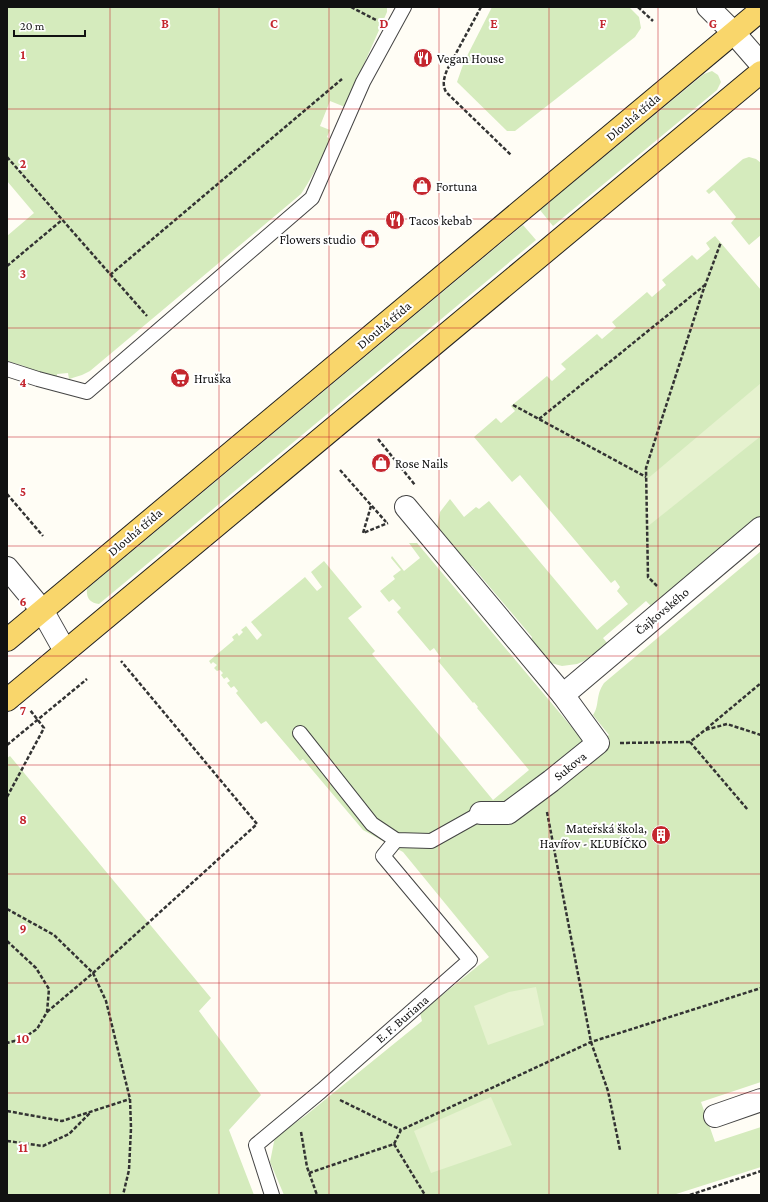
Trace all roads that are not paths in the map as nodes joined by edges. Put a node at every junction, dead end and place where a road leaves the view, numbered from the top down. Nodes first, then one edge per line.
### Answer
1 (404, 7) edge
2 (708, 7) edge
3 (761, 10) edge
4 (734, 32) junction
5 (761, 64) edge
6 (761, 72) edge
7 (7, 369) edge
8 (406, 507) dead end
9 (761, 528) edge
10 (7, 568) edge
11 (42, 610) junction
12 (7, 640) edge
13 (65, 652) junction
14 (563, 695) junction
15 (16, 702) edge
16 (300, 733) dead end
17 (481, 813) joint
18 (396, 840) junction
19 (761, 1100) edge
20 (715, 1116) dead end
21 (272, 1195) edge

1 - 7 lane
2 - 4 street
3 - 4 main road, Dlouhá třída
4 - 5 street
4 - 11 main road, Dlouhá třída
6 - 13 main road
8 - 14 street, Sukova
9 - 14 street, Čajkovského
10 - 11 street
11 - 12 main road, Dlouhá třída
11 - 13 street
13 - 15 main road
14 - 17 street, Sukova
16 - 18 lane
17 - 18 lane, Sukova
18 - 21 lane, E. F. Buriana
19 - 20 street

